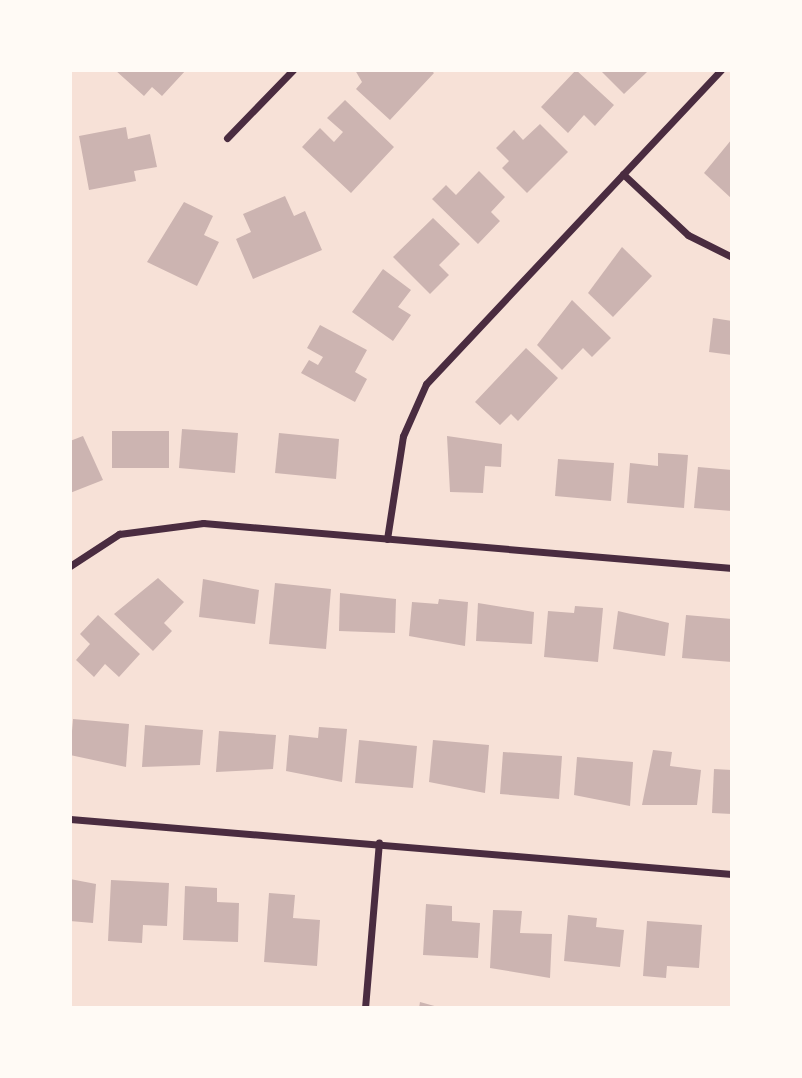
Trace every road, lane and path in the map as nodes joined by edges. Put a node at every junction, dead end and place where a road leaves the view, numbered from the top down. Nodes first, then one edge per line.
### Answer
1 (293, 70) edge
2 (722, 70) edge
3 (228, 138) dead end
4 (623, 174) junction
5 (732, 257) edge
6 (387, 539) junction
7 (70, 566) edge
8 (732, 568) edge
9 (70, 819) edge
10 (379, 844) junction
11 (732, 874) edge
12 (365, 1008) edge

1 - 3 street
2 - 4 street
4 - 5 street
4 - 6 street
6 - 7 street
6 - 8 street
9 - 10 street
10 - 11 street
10 - 12 street

